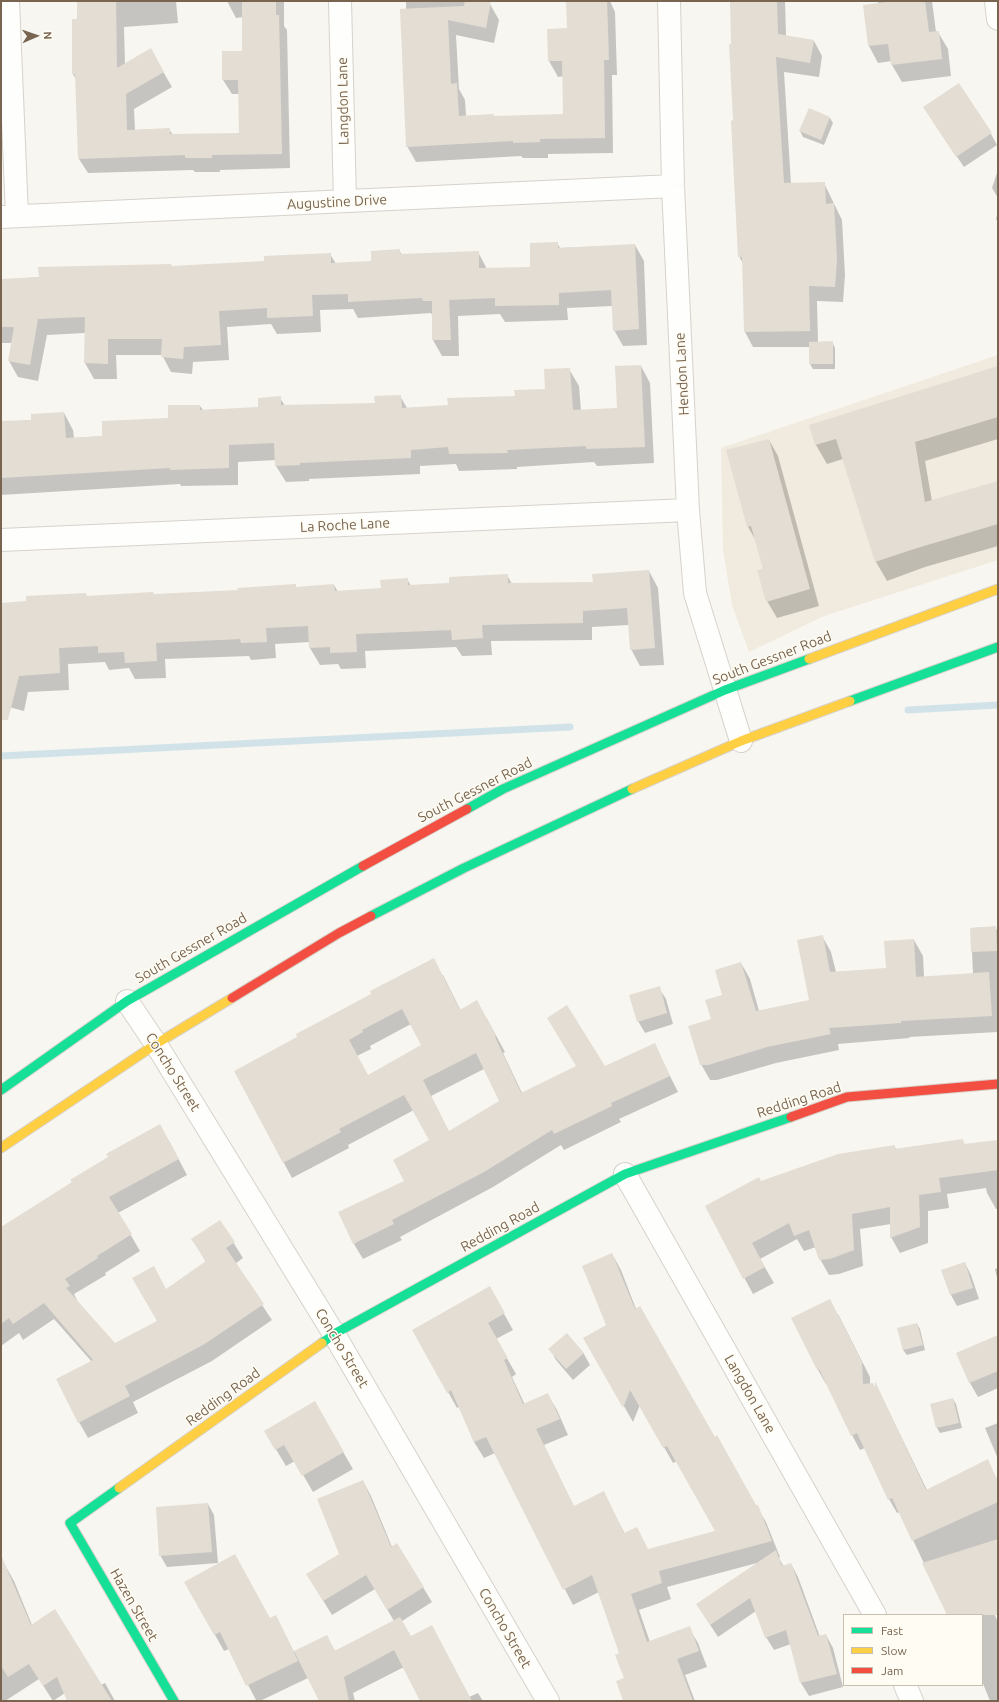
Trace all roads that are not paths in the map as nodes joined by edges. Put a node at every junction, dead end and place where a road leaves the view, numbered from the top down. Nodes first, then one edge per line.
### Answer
1 (8, 1) edge
2 (340, 1) edge
3 (669, 1) edge
4 (996, 1) edge
5 (998, 19) edge
6 (673, 186) junction
7 (345, 201) junction
8 (9, 217) edge
9 (688, 510) junction
10 (1, 540) edge
11 (998, 589) edge
12 (998, 647) edge
13 (725, 690) junction
14 (741, 741) junction
15 (127, 1001) junction
16 (156, 1044) junction
17 (998, 1084) edge
18 (1, 1090) edge
19 (1, 1148) edge
20 (625, 1174) junction
21 (334, 1334) junction
22 (70, 1523) joint
23 (874, 1614) edge
24 (905, 1686) edge
25 (174, 1701) edge
26 (548, 1701) edge
27 (912, 1701) edge

1 - 8 street
2 - 7 street, Langdon Lane
3 - 6 street, Hendon Lane
4 - 5 street
6 - 7 street, Augustine Drive
6 - 9 street, Hendon Lane
7 - 8 street, Augustine Drive
9 - 10 street, La Roche Lane
9 - 13 street, Hendon Lane
11 - 13 main road, South Gessner Road
12 - 14 main road
13 - 14 street, Hendon Lane
13 - 15 main road, South Gessner Road
14 - 16 main road
15 - 16 street, Concho Street
15 - 18 main road, South Gessner Road
16 - 19 main road
16 - 21 street, Concho Street
17 - 20 main road, Redding Road
20 - 21 main road, Redding Road
20 - 23 street, Langdon Lane
21 - 22 main road, Redding Road
21 - 26 street, Concho Street
22 - 25 main road, Hazen Street
24 - 27 street

